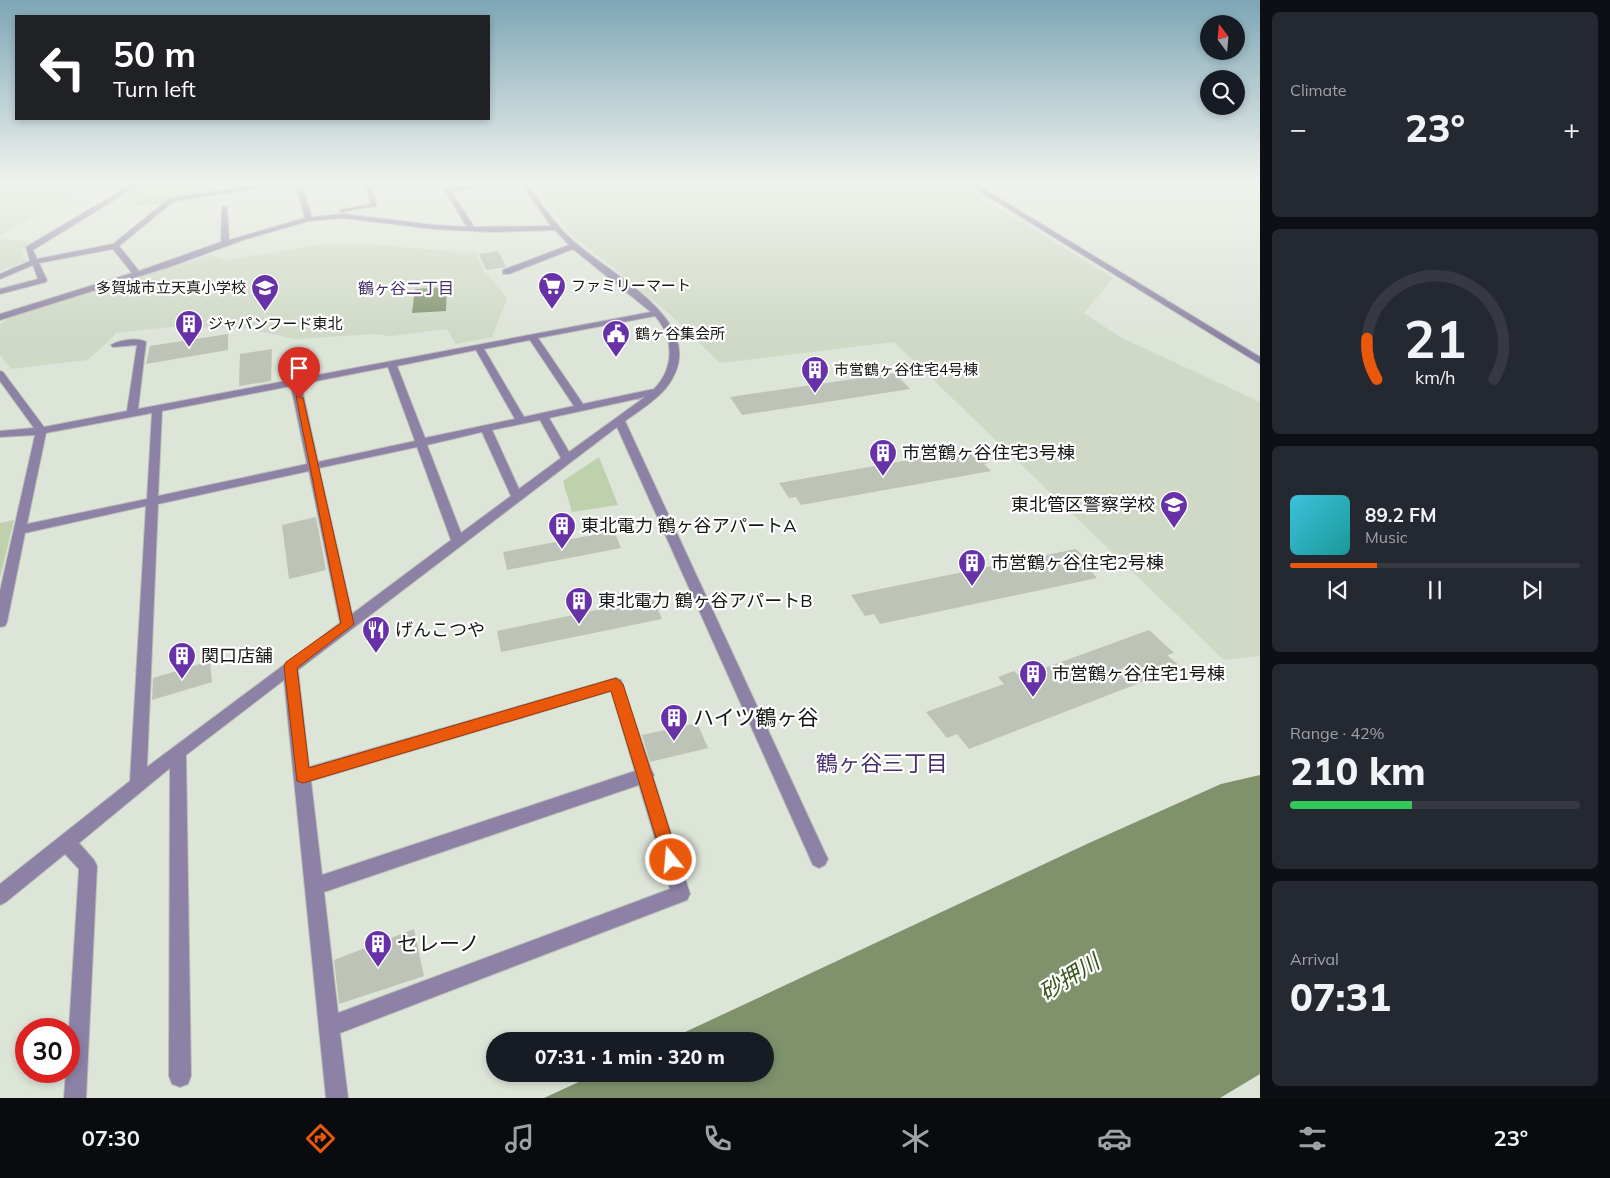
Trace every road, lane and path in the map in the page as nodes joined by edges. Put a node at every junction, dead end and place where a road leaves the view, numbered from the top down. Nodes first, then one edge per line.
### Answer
1 (55, 234) edge
2 (129, 234) edge
3 (224, 234) edge
4 (252, 234) edge
5 (561, 234) edge
6 (1053, 234) edge
7 (224, 243) junction
8 (115, 246) junction
9 (573, 246) junction
10 (34, 262) junction
11 (506, 272) dead end
12 (136, 274) junction
13 (0, 277) edge
14 (0, 292) edge
15 (657, 313) junction
16 (0, 317) edge
17 (533, 337) junction
18 (116, 345) dead end
19 (478, 348) junction
20 (1260, 361) edge
21 (391, 363) junction
22 (0, 374) edge
23 (295, 381) junction
24 (655, 392) junction
25 (157, 408) junction
26 (580, 408) junction
27 (132, 413) junction
28 (543, 416) junction
29 (620, 420) junction
30 (521, 421) junction
31 (486, 429) junction
32 (41, 431) junction
33 (0, 434) edge
34 (422, 442) junction
35 (567, 459) junction
36 (312, 466) junction
37 (517, 497) junction
38 (152, 502) junction
39 (20, 530) junction
40 (458, 542) junction
41 (0, 622) edge
42 (347, 624) junction
43 (290, 666) junction
44 (178, 752) junction
45 (646, 775) junction
46 (303, 776) junction
47 (138, 783) junction
48 (66, 842) junction
49 (820, 859) dead end
50 (313, 887) junction
51 (0, 896) edge
52 (328, 1027) junction
53 (180, 1076) dead end
54 (75, 1098) edge
55 (337, 1098) edge

1 - 10 street
2 - 8 street
3 - 7 street
4 - 7 street
5 - 9 street
6 - 20 street
7 - 12 street
8 - 10 street
8 - 12 street
9 - 11 street
9 - 15 street
10 - 13 street
10 - 14 street
12 - 16 street
15 - 17 street
15 - 24 street
17 - 19 street
17 - 26 street
18 - 27 street
19 - 21 street
19 - 30 street
21 - 23 street
21 - 34 street
22 - 32 street
23 - 25 street
23 - 36 street
24 - 26 street
24 - 29 street
25 - 27 street
25 - 38 street
26 - 28 street
27 - 32 street
28 - 30 street
28 - 35 street
29 - 35 street
29 - 49 street
30 - 31 street
31 - 34 street
31 - 37 street
32 - 33 street
32 - 39 street
34 - 36 street
34 - 40 street
35 - 37 street
36 - 38 street
36 - 42 street
37 - 40 street
38 - 39 street
38 - 47 street
39 - 41 street
40 - 42 street
42 - 43 street
43 - 44 street
43 - 46 street
44 - 47 street
44 - 53 street
45 - 46 street
45 - 50 street
45 - 52 street
46 - 50 street
47 - 48 street
48 - 51 street
48 - 54 street
50 - 52 street
52 - 55 street

